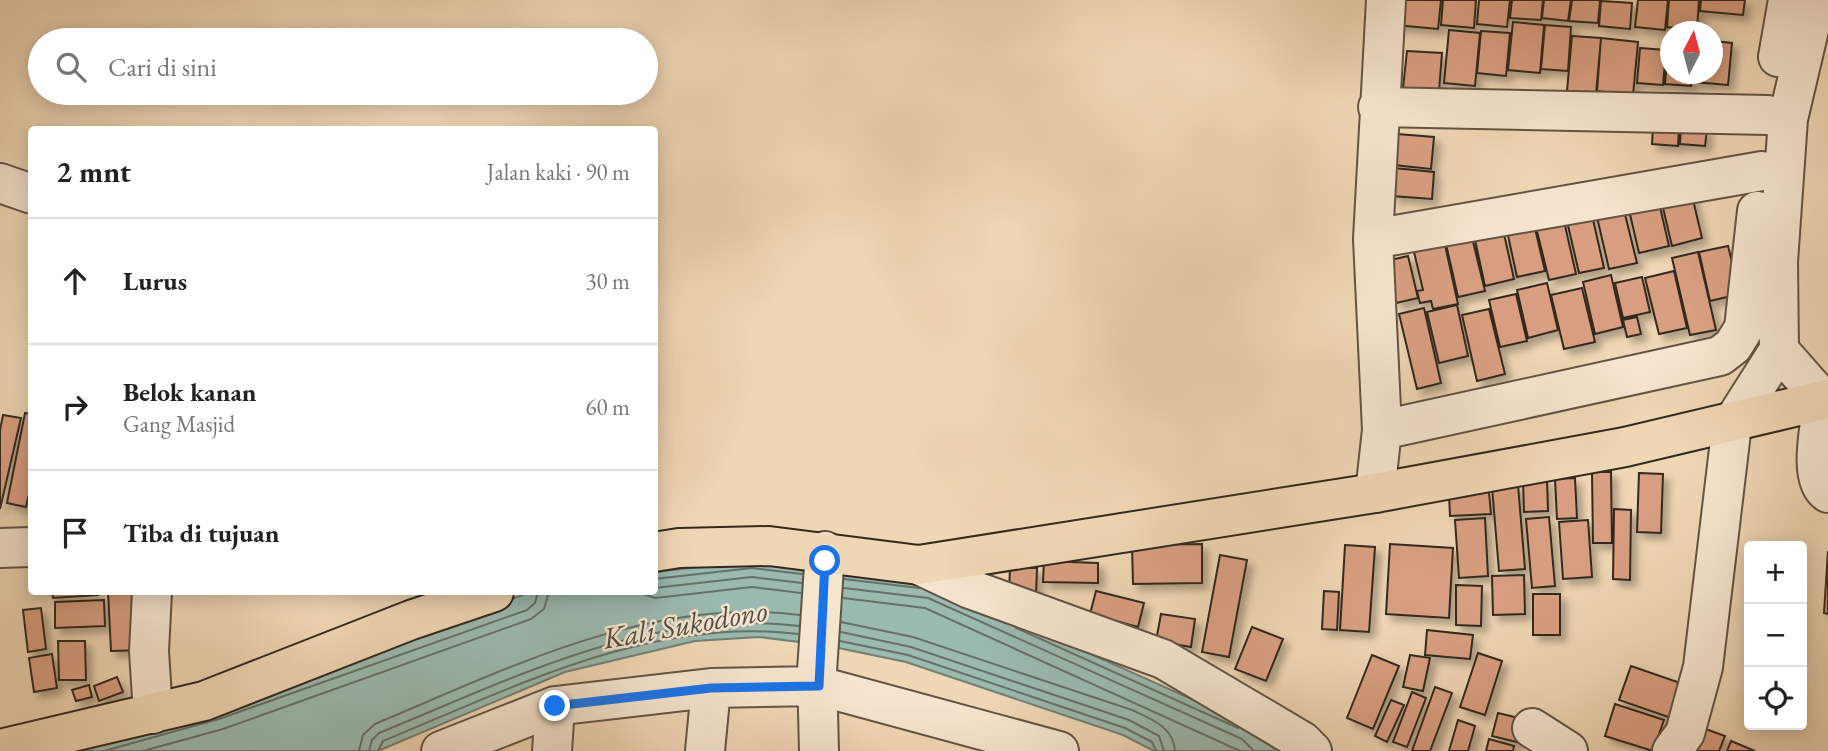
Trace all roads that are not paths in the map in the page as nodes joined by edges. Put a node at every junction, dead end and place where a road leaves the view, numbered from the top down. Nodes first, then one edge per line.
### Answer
1 (1386, 0) edge
2 (1812, 4) edge
3 (1378, 107) junction
4 (1768, 115) junction
5 (1762, 171) junction
6 (0, 183) edge
7 (28, 193) edge
8 (1373, 239) junction
9 (1767, 335) junction
10 (1826, 399) edge
11 (1732, 424) junction
12 (1382, 430) junction
13 (1375, 493) junction
14 (1828, 493) edge
15 (28, 547) edge
16 (0, 548) edge
17 (658, 551) edge
18 (825, 556) junction
19 (919, 565) junction
20 (152, 595) edge
21 (485, 595) edge
22 (819, 672) junction
23 (711, 688) junction
24 (555, 706) junction
25 (153, 714) junction
26 (1532, 728) dead end
27 (0, 749) edge
28 (441, 751) edge
29 (552, 751) edge
30 (705, 751) edge
31 (819, 751) edge
32 (1059, 751) edge
33 (1312, 751) edge
34 (1568, 751) edge
35 (1672, 751) edge

1 - 3 street
2 - 4 street
2 - 9 street
3 - 4 street
3 - 8 street
4 - 5 street
5 - 8 street
5 - 9 street
6 - 7 street
8 - 12 street
9 - 10 street
9 - 11 street
9 - 12 street
10 - 11 main road
10 - 14 street
11 - 13 main road
11 - 35 street
12 - 13 street
13 - 19 main road
15 - 16 street
17 - 18 main road
18 - 19 main road
18 - 22 street
19 - 33 street
20 - 25 street
21 - 25 main road
22 - 23 street
22 - 31 street
22 - 32 street
23 - 24 street
23 - 30 street
24 - 28 street
24 - 29 street
25 - 27 main road
26 - 34 street

